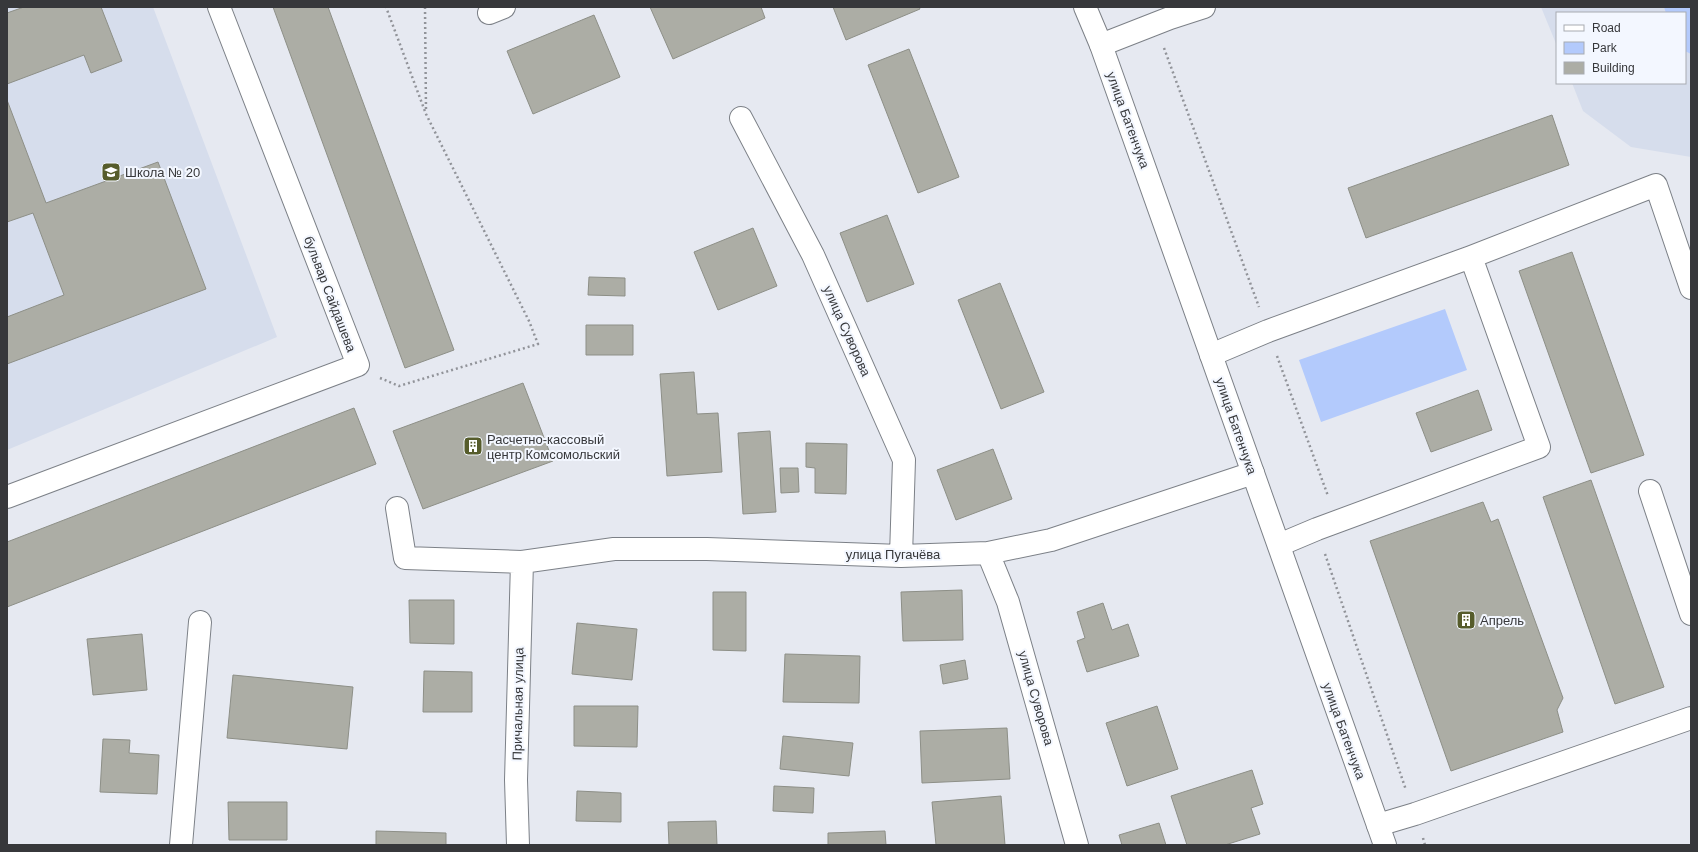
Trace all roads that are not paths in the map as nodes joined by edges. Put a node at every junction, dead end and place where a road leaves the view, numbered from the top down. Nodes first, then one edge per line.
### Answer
1 (219, 7) edge
2 (1085, 7) edge
3 (1204, 7) edge
4 (1101, 45) junction
5 (741, 118) dead end
6 (1471, 256) junction
7 (1691, 288) edge
8 (1211, 355) junction
9 (1253, 473) junction
10 (1650, 491) dead end
11 (7, 497) edge
12 (397, 508) dead end
13 (1279, 545) junction
14 (988, 553) junction
15 (901, 556) junction
16 (522, 562) junction
17 (1691, 614) edge
18 (200, 622) dead end
19 (1691, 718) edge
20 (1381, 835) edge
21 (180, 845) edge
22 (518, 845) edge
23 (1077, 845) edge

1 - 11 street, бульвар Сайдашева
2 - 4 street, улица Батенчука
3 - 4 street
4 - 8 street, улица Батенчука
5 - 15 street, улица Суворова
6 - 7 street
6 - 8 street
6 - 13 street
8 - 9 street, улица Батенчука
9 - 13 street, улица Батенчука
9 - 14 street, улица Пугачёва
10 - 17 street
12 - 16 street, улица Пугачёва
13 - 20 street, улица Батенчука
14 - 15 street, улица Пугачёва
14 - 23 street, улица Суворова
15 - 16 street, улица Пугачёва
16 - 22 street, Причальная улица
18 - 21 street
19 - 20 street

